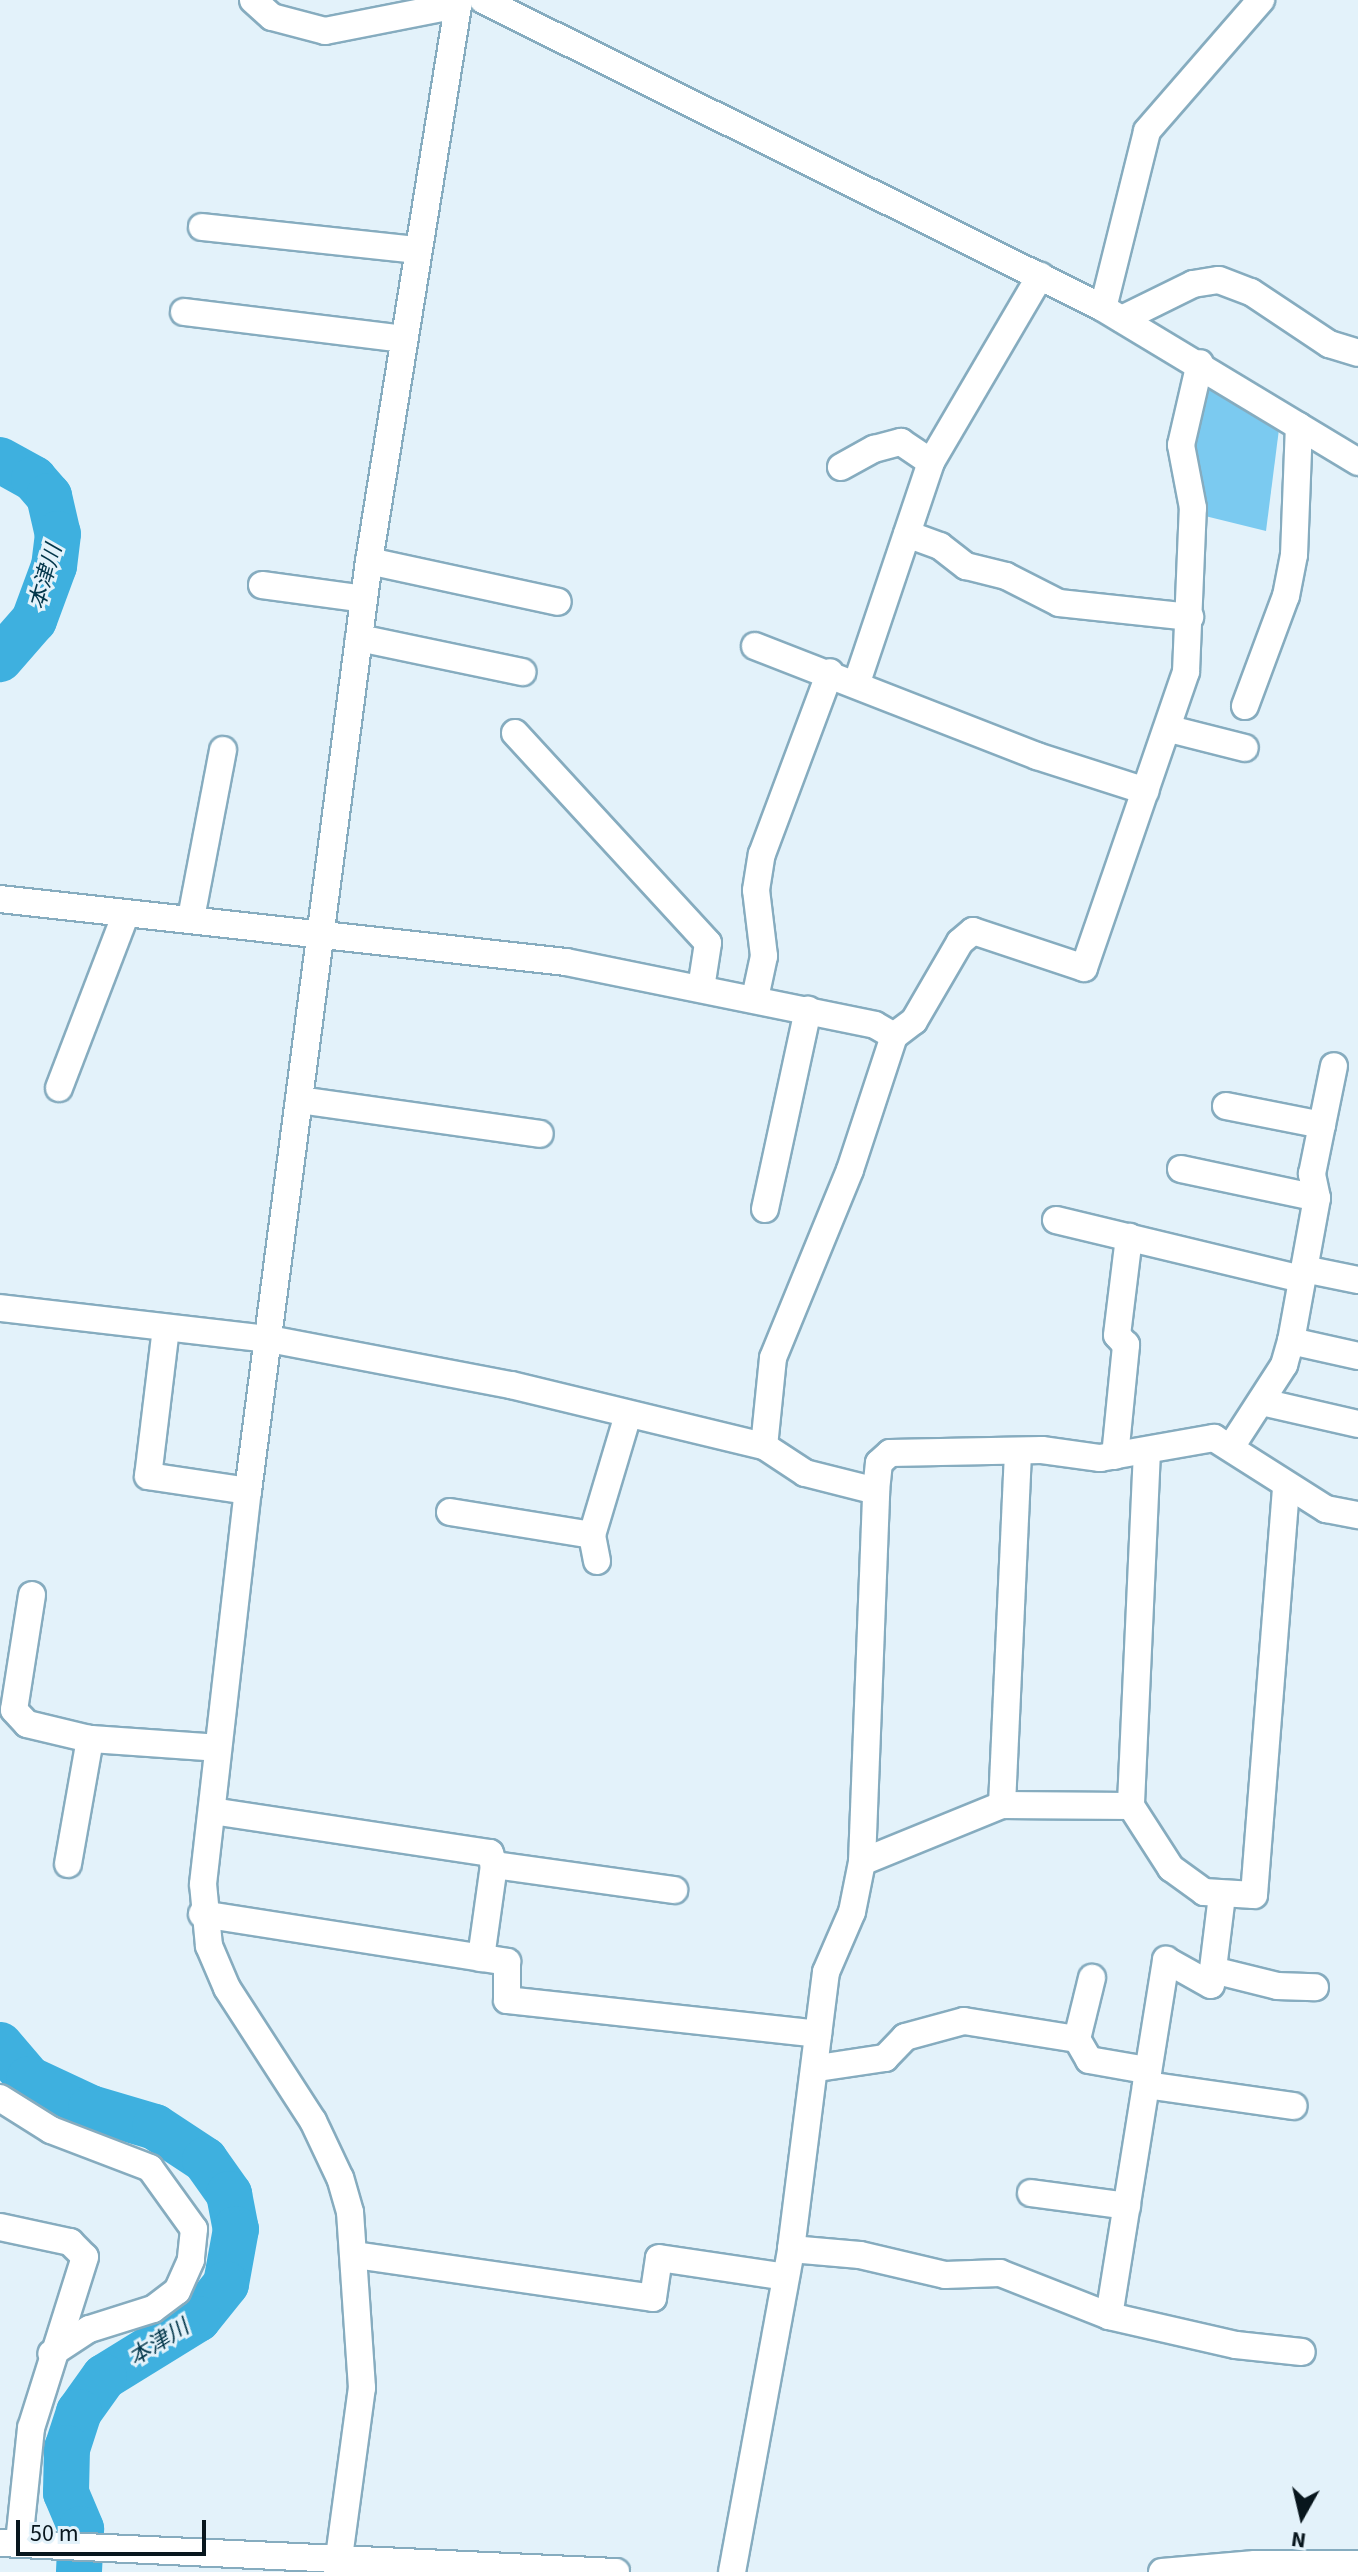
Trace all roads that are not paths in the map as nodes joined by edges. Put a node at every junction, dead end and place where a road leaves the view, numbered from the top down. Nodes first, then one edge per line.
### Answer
1 (253, 0) edge
2 (1261, 0) edge
3 (467, 2) edge
4 (202, 227) dead end
5 (417, 250) junction
6 (1040, 276) junction
7 (184, 312) dead end
8 (1112, 314) junction
9 (403, 339) junction
10 (1358, 353) edge
11 (1200, 363) junction
12 (1299, 426) junction
13 (931, 462) junction
14 (1358, 462) edge
15 (841, 467) dead end
16 (907, 534) junction
17 (369, 561) junction
18 (262, 585) dead end
19 (364, 599) junction
20 (558, 602) dead end
21 (1190, 617) junction
22 (359, 638) junction
23 (755, 646) dead end
24 (522, 672) dead end
25 (830, 672) junction
26 (857, 682) junction
27 (1245, 706) dead end
28 (1170, 729) junction
29 (515, 733) dead end
30 (1245, 748) dead end
31 (223, 750) dead end
32 (1146, 791) junction
33 (0, 899) edge
34 (125, 916) junction
35 (191, 918) junction
36 (321, 932) junction
37 (701, 988) junction
38 (755, 998) junction
39 (808, 1010) junction
40 (894, 1036) junction
41 (1334, 1066) dead end
42 (59, 1088) dead end
43 (299, 1100) junction
44 (1226, 1106) dead end
45 (1322, 1125) junction
46 (540, 1134) dead end
47 (1181, 1169) dead end
48 (1317, 1198) junction
49 (765, 1209) dead end
50 (1056, 1220) dead end
51 (1129, 1237) junction
52 (1303, 1274) junction
53 (1358, 1280) edge
54 (0, 1308) edge
55 (166, 1328) junction
56 (269, 1339) junction
57 (1291, 1341) junction
58 (1358, 1356) edge
59 (1262, 1402) junction
60 (628, 1415) junction
61 (1358, 1424) edge
62 (764, 1446) junction
63 (1231, 1447) junction
64 (1147, 1451) junction
65 (1018, 1453) junction
66 (1115, 1456) junction
67 (1286, 1486) junction
68 (248, 1491) junction
69 (876, 1491) junction
70 (450, 1512) dead end
71 (1358, 1515) edge
72 (592, 1535) junction
73 (597, 1561) dead end
74 (32, 1595) dead end
75 (90, 1739) junction
76 (218, 1748) junction
77 (1002, 1805) junction
78 (1131, 1806) junction
79 (212, 1811) junction
80 (862, 1862) junction
81 (68, 1864) dead end
82 (494, 1865) junction
83 (674, 1890) dead end
84 (1222, 1895) junction
85 (202, 1914) junction
86 (481, 1958) junction
87 (1213, 1970) junction
88 (1092, 1978) dead end
89 (1315, 1987) dead end
90 (818, 2034) junction
91 (1077, 2039) junction
92 (818, 2068) junction
93 (1141, 2077) junction
94 (0, 2098) edge
95 (1294, 2106) dead end
96 (1031, 2193) dead end
97 (1127, 2206) junction
98 (0, 2227) edge
99 (791, 2249) junction
100 (355, 2255) junction
101 (786, 2277) junction
102 (1109, 2316) junction
103 (1302, 2352) dead end
104 (51, 2354) junction
105 (10, 2543) edge
106 (337, 2564) edge
107 (1358, 2564) edge
108 (1192, 2571) edge
109 (616, 2572) edge
110 (732, 2572) edge
111 (1162, 2572) edge

1 - 3 street
2 - 8 street
3 - 5 street
3 - 6 street
4 - 5 street
5 - 9 street
6 - 8 street
6 - 13 street
7 - 9 street
8 - 10 street
8 - 11 street
9 - 17 street
11 - 12 street
11 - 21 street
12 - 14 street
12 - 27 street
13 - 15 street
13 - 16 street
16 - 21 street
16 - 26 street
17 - 19 street
17 - 20 street
18 - 19 street
19 - 22 street
21 - 28 street
22 - 24 street
22 - 36 street
23 - 25 street
25 - 26 street
25 - 38 street
26 - 32 street
28 - 30 street
28 - 32 street
29 - 37 street
31 - 35 street
32 - 40 street
33 - 34 street
34 - 35 street
34 - 42 street
35 - 36 street
36 - 37 street
36 - 43 street
37 - 38 street
38 - 39 street
39 - 40 street
39 - 49 street
40 - 62 street
41 - 45 street
43 - 46 street
43 - 56 street
44 - 45 street
45 - 48 street
47 - 48 street
48 - 52 street
50 - 51 street
51 - 52 street
51 - 66 street
52 - 53 street
52 - 57 street
54 - 55 street
55 - 56 street
55 - 68 street
56 - 60 street
56 - 68 street
57 - 58 street
57 - 59 street
59 - 61 street
59 - 63 street
60 - 62 street
60 - 72 street
62 - 69 street
63 - 64 street
63 - 67 street
64 - 66 street
64 - 78 street
65 - 66 street
65 - 69 street
65 - 77 street
67 - 71 street
67 - 84 street
68 - 76 street
69 - 80 street
70 - 72 street
72 - 73 street
74 - 75 street
75 - 76 street
75 - 81 street
76 - 79 street
77 - 78 street
77 - 80 street
78 - 84 street
79 - 82 street
79 - 85 street
80 - 90 street
82 - 83 street
82 - 86 street
84 - 87 street
85 - 86 street
85 - 100 street
86 - 90 street
87 - 89 street
87 - 93 street
88 - 91 street
90 - 92 street
91 - 92 street
91 - 93 street
92 - 99 street
93 - 95 street
93 - 97 street
94 - 104 street
96 - 97 street
97 - 102 street
98 - 104 street
99 - 101 street
99 - 102 street
100 - 101 street
100 - 106 street
101 - 110 street
102 - 103 street
104 - 105 street
105 - 106 street
106 - 109 street
107 - 108 street
108 - 111 street

